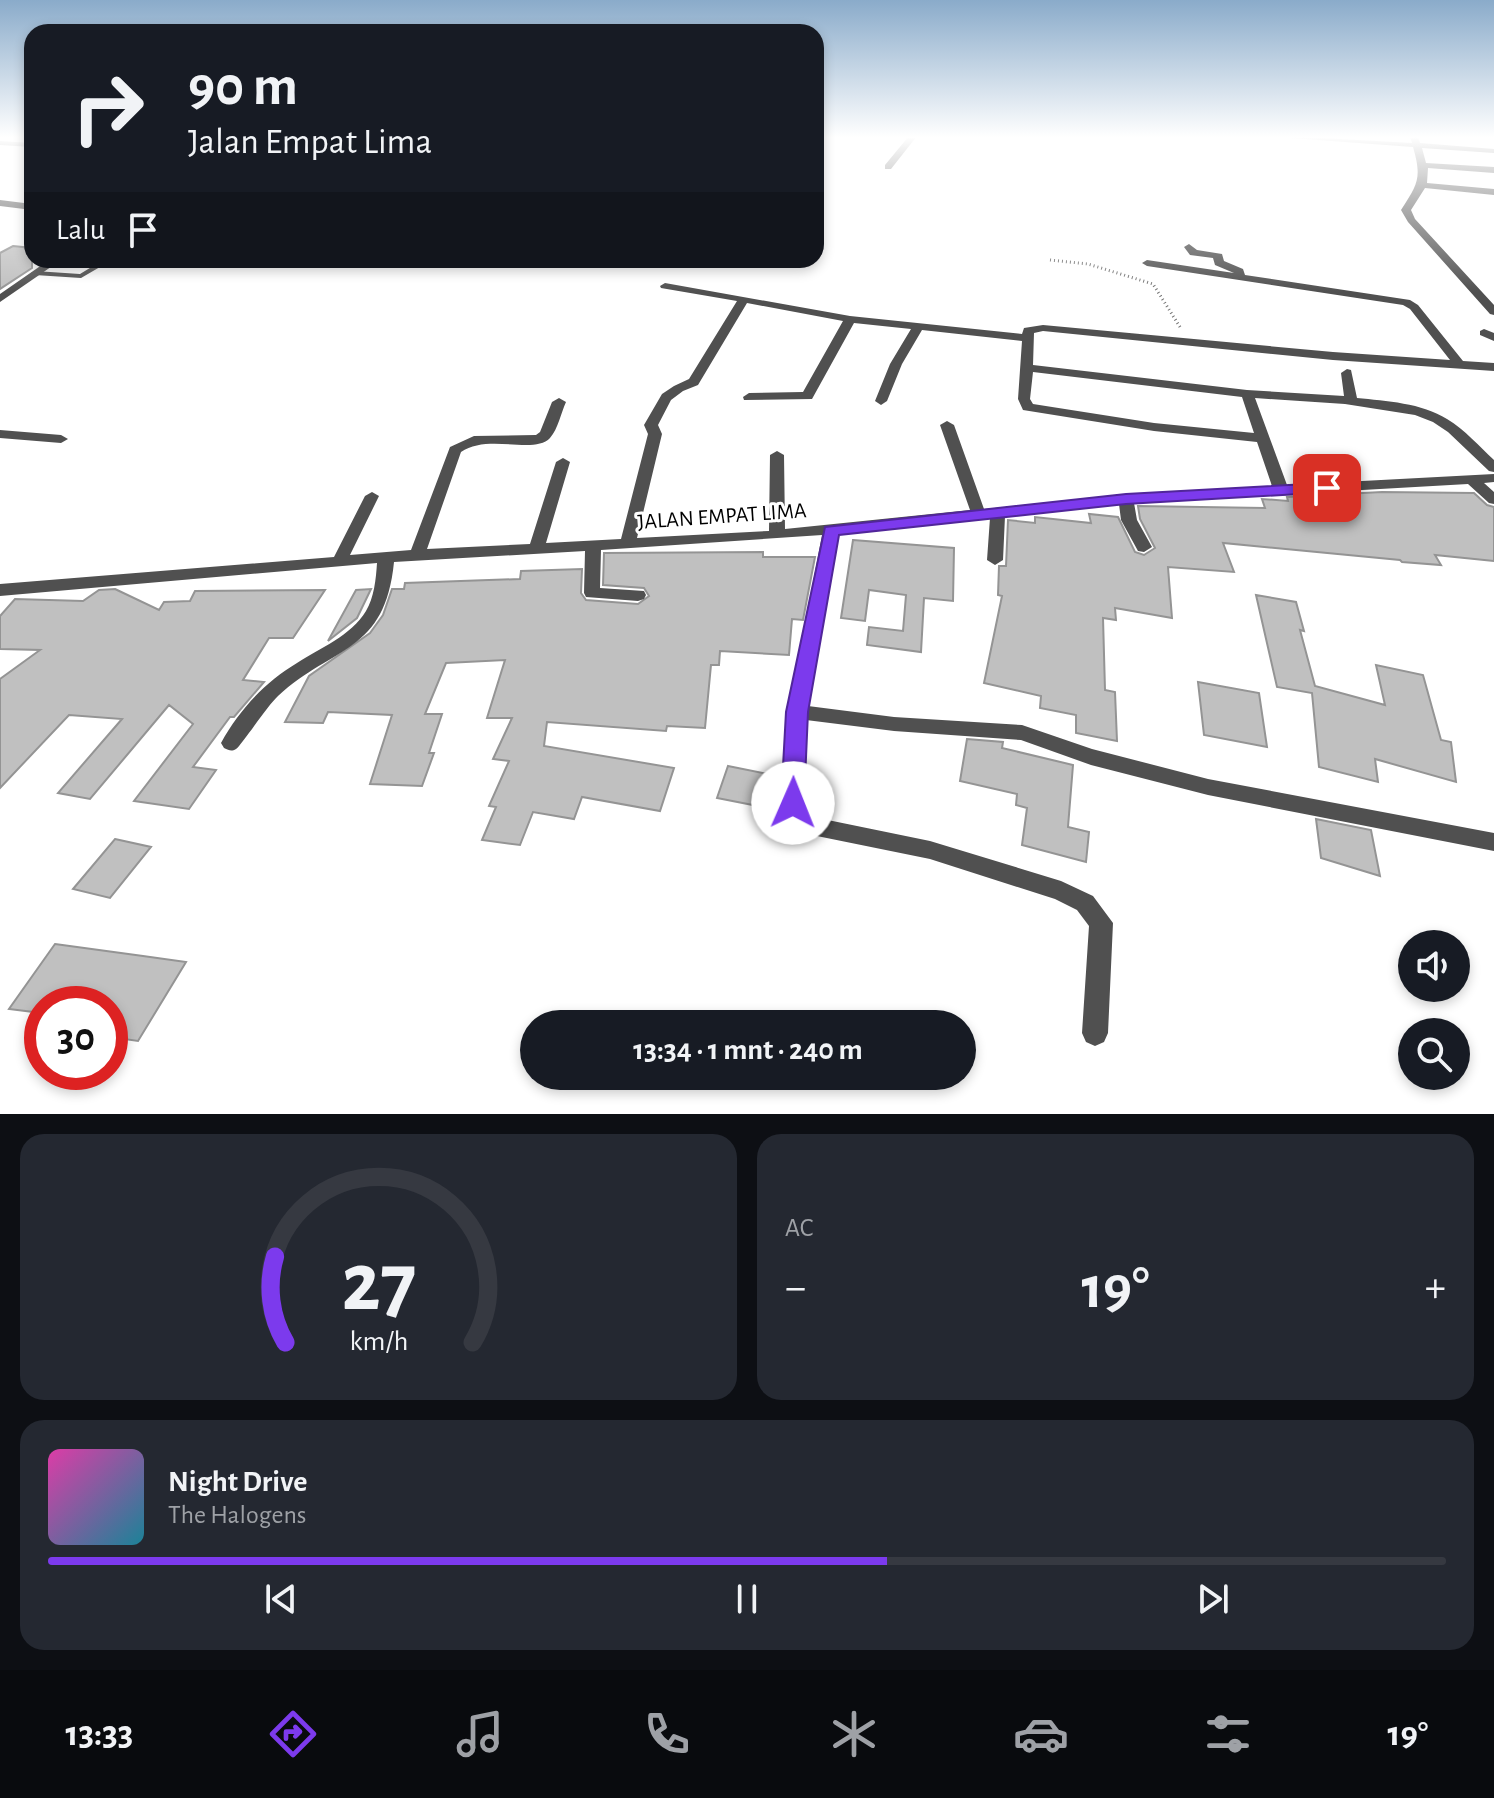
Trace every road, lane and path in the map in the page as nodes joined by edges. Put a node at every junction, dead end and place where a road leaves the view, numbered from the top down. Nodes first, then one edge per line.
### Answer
1 (1420, 188) edge
2 (1453, 188) edge
3 (1494, 192) edge
4 (0, 203) edge
5 (24, 206) edge
6 (1189, 247) dead end
7 (1050, 260) dead end
8 (1147, 263) dead end
9 (43, 268) edge
10 (94, 268) edge
11 (35, 273) junction
12 (1240, 277) junction
13 (665, 286) dead end
14 (0, 299) edge
15 (744, 299) junction
16 (1494, 312) edge
17 (850, 319) junction
18 (917, 328) junction
19 (1025, 338) junction
20 (1190, 343) junction
21 (1460, 365) junction
22 (1494, 367) edge
23 (1027, 368) junction
24 (1347, 373) dead end
25 (1247, 394) junction
26 (749, 397) dead end
27 (881, 401) dead end
28 (559, 402) dead end
29 (1351, 403) junction
30 (947, 425) dead end
31 (0, 434) edge
32 (1261, 438) junction
33 (61, 439) dead end
34 (777, 455) dead end
35 (563, 462) dead end
36 (1494, 468) edge
37 (1494, 478) edge
38 (1473, 481) junction
39 (1281, 490) junction
40 (372, 496) dead end
41 (1126, 499) junction
42 (1494, 500) edge
43 (998, 513) junction
44 (979, 515) junction
45 (831, 531) junction
46 (777, 535) junction
47 (628, 544) junction
48 (593, 546) junction
49 (1144, 547) dead end
50 (536, 549) junction
51 (417, 555) junction
52 (386, 558) junction
53 (995, 560) dead end
54 (339, 562) junction
55 (0, 590) edge
56 (638, 595) dead end
57 (797, 712) junction
58 (231, 743) dead end
59 (1494, 842) edge
60 (1095, 1033) dead end

1 - 16 street
2 - 3 street
4 - 5 street
6 - 12 street
7 - 20 path
8 - 12 street
9 - 11 street
10 - 11 lane
11 - 14 street
12 - 21 street
13 - 15 street
15 - 17 street
15 - 47 street
17 - 18 street
17 - 26 street
18 - 19 street
18 - 27 street
19 - 20 street
19 - 23 street
20 - 21 street
21 - 22 street
23 - 25 street
23 - 32 street
24 - 29 street
25 - 29 street
25 - 32 street
28 - 51 street
29 - 36 street
30 - 44 street
31 - 33 street
32 - 39 street
34 - 46 street
35 - 50 street
37 - 38 street, JALAN EMPAT LIMA
38 - 39 street, JALAN EMPAT LIMA
38 - 42 street
39 - 41 street, JALAN EMPAT LIMA
40 - 54 street
41 - 43 street, JALAN EMPAT LIMA
41 - 49 street
43 - 44 street, JALAN EMPAT LIMA
43 - 53 street
44 - 45 street, JALAN EMPAT LIMA
45 - 46 street, JALAN EMPAT LIMA
45 - 57 street
46 - 47 street, JALAN EMPAT LIMA
47 - 48 street, JALAN EMPAT LIMA
48 - 50 street, JALAN EMPAT LIMA
48 - 56 street
50 - 51 street, JALAN EMPAT LIMA
51 - 52 street, JALAN EMPAT LIMA
52 - 54 street, JALAN EMPAT LIMA
52 - 58 street
54 - 55 street, JALAN EMPAT LIMA
57 - 59 street
57 - 60 street

